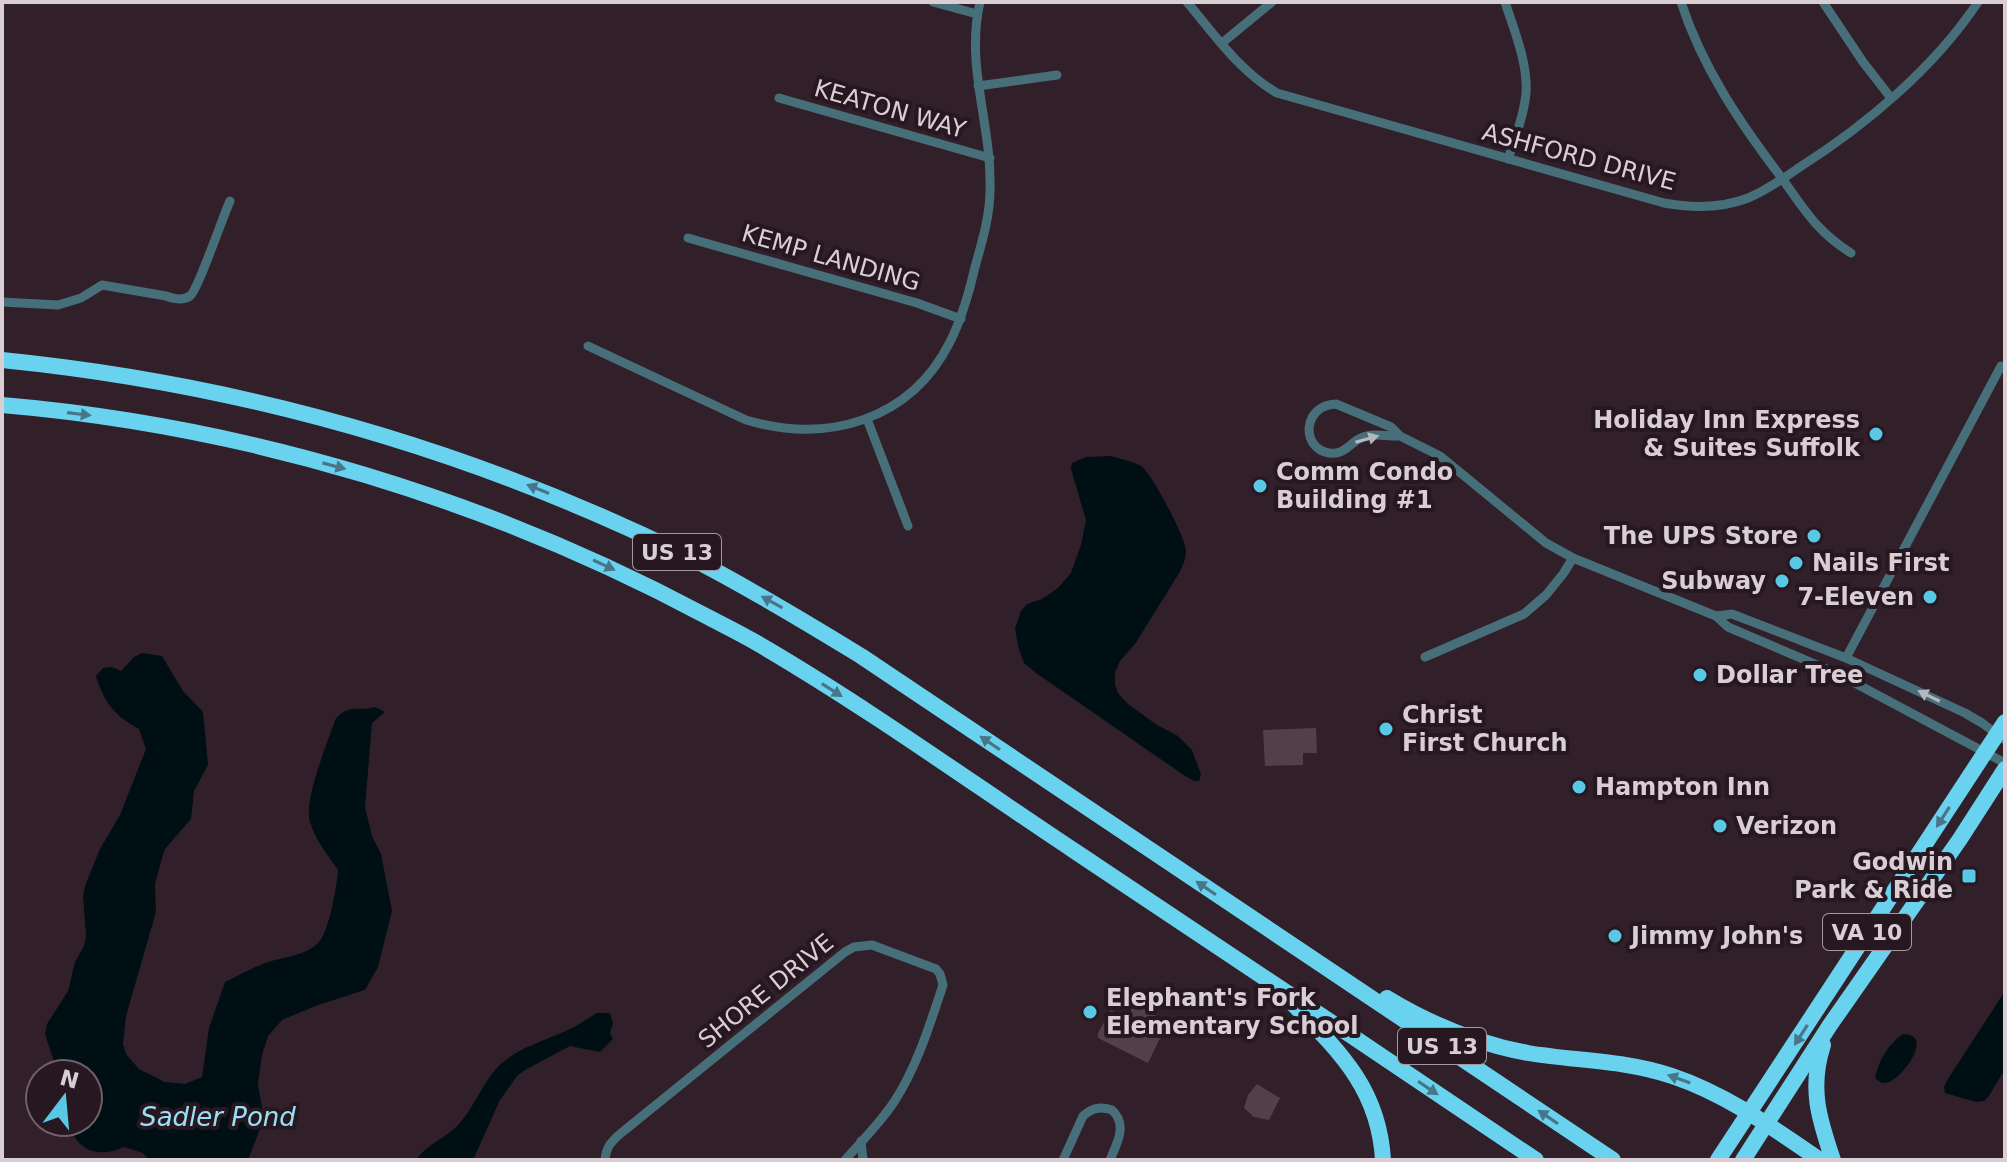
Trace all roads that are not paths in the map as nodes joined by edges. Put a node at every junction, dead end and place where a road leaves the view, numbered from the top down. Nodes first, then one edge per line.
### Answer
1 (933, 2) edge
2 (980, 2) edge
3 (1187, 2) edge
4 (1272, 2) edge
5 (1505, 2) edge
6 (1681, 2) edge
7 (1823, 2) edge
8 (1978, 2) edge
9 (977, 14) junction
10 (1222, 43) junction
11 (1057, 75) dead end
12 (978, 86) junction
13 (779, 98) dead end
14 (1891, 98) junction
15 (990, 158) junction
16 (1508, 159) junction
17 (1782, 179) junction
18 (230, 201) dead end
19 (688, 238) dead end
20 (1851, 253) dead end
21 (2, 302) edge
22 (961, 319) junction
23 (588, 346) dead end
24 (2, 360) edge
25 (2001, 366) dead end
26 (2, 405) edge
27 (867, 419) junction
28 (1400, 436) junction
29 (908, 526) dead end
30 (1573, 558) junction
31 (1716, 616) junction
32 (1425, 657) dead end
33 (1846, 658) junction
34 (2002, 732) edge
35 (1985, 751) junction
36 (2005, 763) edge
37 (2005, 769) edge
38 (1271, 931) junction
39 (1271, 982) junction
40 (1830, 1025) junction
41 (1749, 1113) junction
42 (1766, 1124) junction
43 (861, 1141) junction
44 (605, 1160) edge
45 (845, 1160) edge
46 (863, 1160) edge
47 (1063, 1160) edge
48 (1110, 1160) edge
49 (1383, 1160) edge
50 (1536, 1160) edge
51 (1613, 1160) edge
52 (1718, 1160) edge
53 (1743, 1160) edge
54 (1820, 1160) edge
55 (1833, 1160) edge

1 - 9 street
2 - 9 street
3 - 10 street, ASHFORD DRIVE
4 - 10 street
5 - 16 street
6 - 17 street
7 - 14 street
8 - 14 street, ASHFORD DRIVE
9 - 12 street
10 - 16 street, ASHFORD DRIVE
11 - 12 street
12 - 15 street
13 - 15 street, KEATON WAY
14 - 17 street, ASHFORD DRIVE
15 - 22 street
16 - 17 street, ASHFORD DRIVE
17 - 20 street
18 - 21 street
19 - 22 street, KEMP LANDING
22 - 27 street
23 - 27 street
38 -> 24 highway, US 13
25 - 33 street
26 -> 39 highway, US 13
27 - 29 street
28 -> 28 street
28 - 30 street
30 - 31 street
30 - 32 street
31 - 33 street
31 - 35 street
34 -> 33 street
34 - 35 highway, VA 10
35 - 36 street
35 -> 41 highway, VA 10
37 - 40 highway, VA 10
41 -> 38 highway
51 -> 38 highway, US 13
39 - 49 highway
39 -> 50 highway, US 13
40 - 42 highway, VA 10
40 - 55 highway
41 - 42 highway
41 - 52 highway, VA 10
42 - 53 highway, VA 10
42 - 54 highway
43 - 44 street, SHORE DRIVE
43 - 45 street, SHORE DRIVE
43 - 46 street
47 - 48 street

